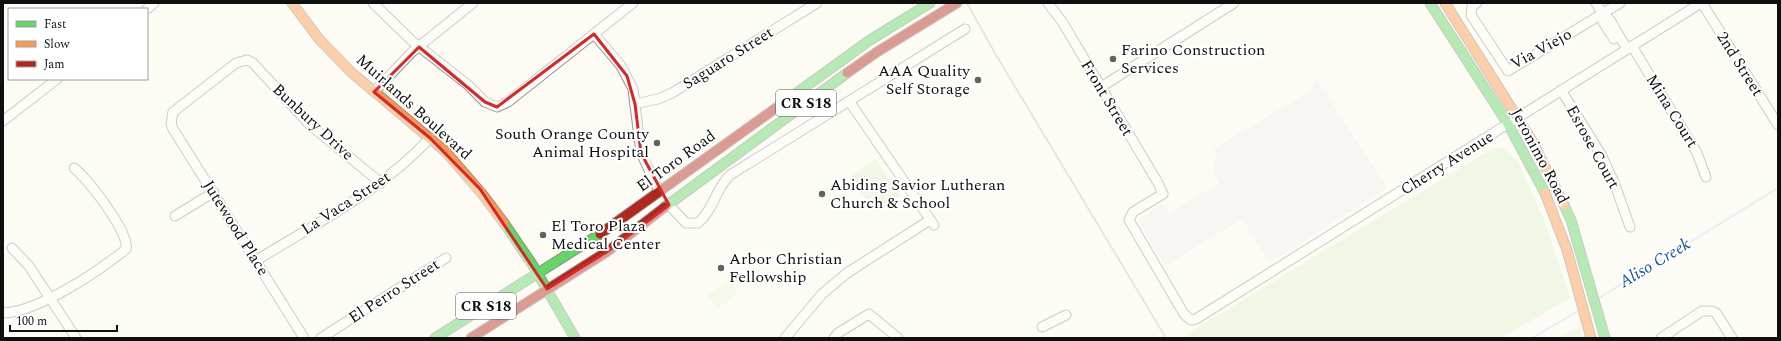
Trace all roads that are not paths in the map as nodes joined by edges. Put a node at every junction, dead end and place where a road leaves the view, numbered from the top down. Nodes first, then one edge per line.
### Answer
1 (292, 3) edge
2 (373, 3) edge
3 (474, 3) edge
4 (633, 3) edge
5 (817, 3) edge
6 (930, 3) edge
7 (957, 3) edge
8 (1048, 3) edge
9 (1234, 3) edge
10 (1430, 3) edge
11 (1445, 3) edge
12 (1477, 3) edge
13 (1596, 3) edge
14 (1620, 3) edge
15 (1702, 3) edge
16 (1603, 14) junction
17 (965, 29) dead end
18 (594, 34) junction
19 (419, 47) junction
20 (1627, 49) junction
21 (56, 80) edge
22 (1100, 87) junction
23 (1562, 90) junction
24 (374, 92) junction
25 (849, 101) junction
26 (636, 104) junction
27 (171, 118) joint
28 (1518, 119) junction
29 (3, 121) edge
30 (1778, 125) edge
31 (1508, 126) junction
32 (430, 138) junction
33 (74, 168) dead end
34 (1706, 178) dead end
35 (380, 183) junction
36 (659, 191) junction
37 (214, 192) junction
38 (670, 205) junction
39 (175, 216) dead end
40 (1130, 217) joint
41 (1630, 226) dead end
42 (12, 248) dead end
43 (446, 258) dead end
44 (257, 260) junction
45 (537, 273) junction
46 (547, 289) junction
47 (51, 298) junction
48 (3, 313) edge
49 (1066, 315) dead end
50 (1042, 327) dead end
51 (76, 338) edge
52 (304, 338) edge
53 (321, 338) edge
54 (435, 338) edge
55 (471, 338) edge
56 (575, 338) edge
57 (785, 338) edge
58 (834, 338) edge
59 (898, 338) edge
60 (1591, 338) edge
61 (1605, 338) edge
62 (1661, 338) edge
63 (1732, 338) edge

1 - 24 main road, Muirlands Boulevard
2 - 19 street
3 - 19 street
4 - 18 street
5 - 26 street, Saguaro Street
6 - 36 main road, El Toro Road / CR S18
7 - 38 main road, El Toro Road / CR S18
8 - 22 street, Front Street
9 - 22 street
10 - 31 main road, Jeronimo Road
11 - 28 main road, Jeronimo Road
12 - 16 street, Via Viejo
13 - 16 street
14 - 16 street, Via Viejo
15 - 20 street, Cherry Avenue
15 - 30 street, 2nd Street
16 - 20 street
17 - 25 street
18 - 19 street
18 - 26 street
19 - 24 street
20 - 23 street, Cherry Avenue
20 - 34 street, Mina Court
21 - 29 street
22 - 40 street, Front Street
23 - 28 street, Cherry Avenue
23 - 41 street, Esrose Court
24 - 32 main road, Muirlands Boulevard
25 - 38 street
25 - 57 street
26 - 36 street
27 - 35 street, Bunbury Drive
27 - 37 street, Jutewood Place
28 - 31 street, Cherry Avenue
28 - 61 main road, Jeronimo Road
31 - 40 street, Cherry Avenue
31 - 60 main road, Jeronimo Road
32 - 35 street, La Vaca Street
32 - 45 main road, Muirlands Boulevard
33 - 47 street
35 - 44 street, La Vaca Street
36 - 38 main road
36 - 45 main road, El Toro Road / CR S18
37 - 39 street
37 - 44 street, Jutewood Place
38 - 46 main road, El Toro Road / CR S18
42 - 47 street
43 - 53 street, El Perro Street
44 - 52 street, Jutewood Place
45 - 46 main road, Muirlands Boulevard
45 - 54 main road, El Toro Road / CR S18
46 - 55 main road, El Toro Road / CR S18
46 - 56 main road, Muirlands Boulevard
47 - 48 street
47 - 51 street
49 - 50 street
58 - 59 street
62 - 63 street

